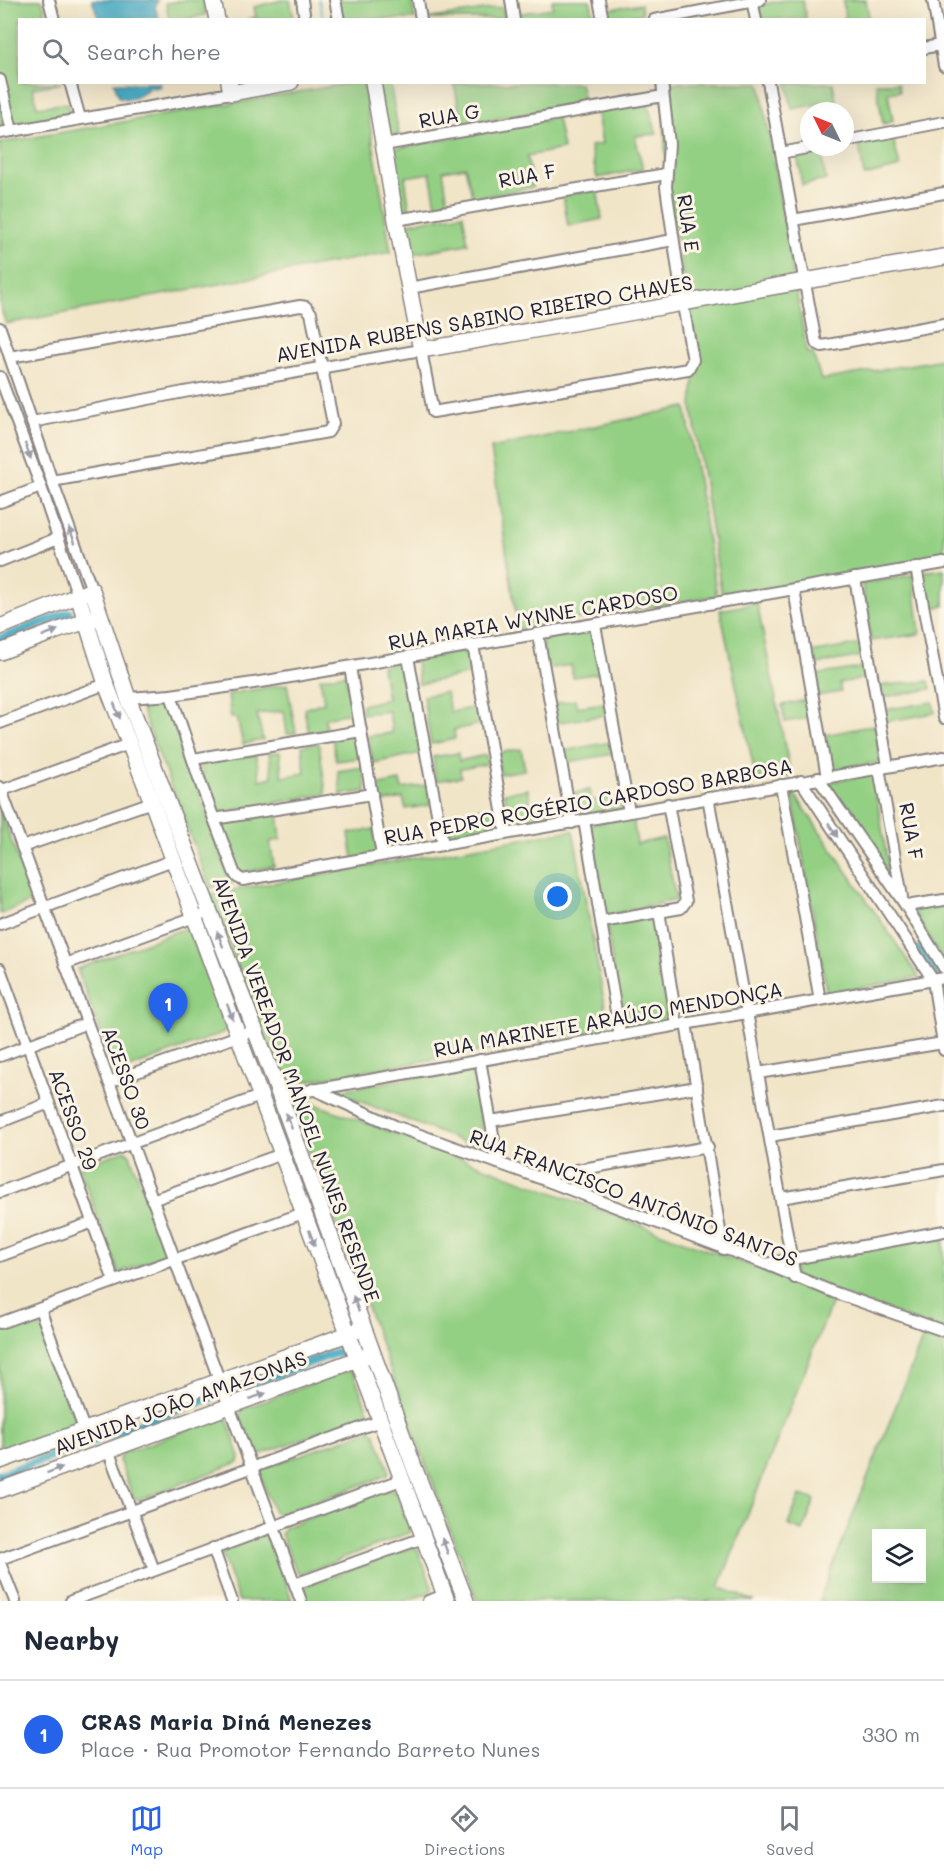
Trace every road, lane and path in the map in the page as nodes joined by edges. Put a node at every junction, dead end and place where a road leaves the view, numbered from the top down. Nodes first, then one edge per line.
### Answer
1 (49, 0) edge
2 (213, 0) edge
3 (302, 0) edge
4 (335, 0) edge
5 (418, 0) edge
6 (511, 0) edge
7 (599, 0) edge
8 (688, 0) edge
9 (755, 0) edge
10 (933, 0) edge
11 (691, 13) junction
12 (54, 18) edge
13 (217, 18) edge
14 (305, 18) edge
15 (339, 18) edge
16 (421, 18) edge
17 (514, 18) edge
18 (603, 18) edge
19 (662, 18) edge
20 (756, 18) edge
21 (940, 45) junction
22 (926, 48) edge
23 (944, 66) edge
24 (0, 81) edge
25 (71, 84) edge
26 (271, 84) edge
27 (373, 84) edge
28 (662, 84) edge
29 (768, 84) edge
30 (230, 88) edge
31 (663, 96) junction
32 (80, 118) junction
33 (944, 122) edge
34 (12, 131) junction
35 (0, 133) edge
36 (854, 139) edge
37 (384, 145) junction
38 (800, 149) edge
39 (781, 153) junction
40 (666, 174) junction
41 (944, 193) edge
42 (396, 220) junction
43 (793, 220) junction
44 (673, 240) junction
45 (944, 258) edge
46 (804, 281) junction
47 (409, 288) junction
48 (682, 305) junction
49 (944, 324) edge
50 (0, 328) edge
51 (421, 350) junction
52 (10, 357) junction
53 (323, 369) junction
54 (0, 377) edge
55 (32, 422) junction
56 (52, 481) junction
57 (41, 487) junction
58 (0, 502) edge
59 (58, 538) junction
60 (0, 561) edge
61 (944, 563) edge
62 (916, 567) junction
63 (855, 578) junction
64 (92, 590) junction
65 (794, 590) junction
66 (74, 598) junction
67 (88, 620) junction
68 (595, 625) junction
69 (0, 627) edge
70 (98, 634) junction
71 (538, 635) junction
72 (473, 645) junction
73 (0, 652) edge
74 (408, 657) junction
75 (350, 667) junction
76 (106, 684) junction
77 (171, 696) junction
78 (128, 698) junction
79 (944, 718) edge
80 (0, 723) edge
81 (361, 731) junction
82 (129, 744) junction
83 (944, 757) edge
84 (193, 759) junction
85 (884, 767) junction
86 (822, 778) junction
87 (801, 781) junction
88 (782, 785) junction
89 (0, 790) edge
90 (372, 794) junction
91 (708, 797) junction
92 (152, 802) junction
93 (668, 804) junction
94 (629, 812) junction
95 (214, 819) junction
96 (584, 820) junction
97 (572, 823) junction
98 (506, 833) junction
99 (443, 845) junction
100 (22, 847) junction
101 (382, 855) junction
102 (173, 860) junction
103 (944, 900) edge
104 (904, 904) junction
105 (44, 907) junction
106 (658, 911) junction
107 (202, 914) junction
108 (602, 922) junction
109 (0, 924) edge
110 (65, 964) junction
111 (944, 968) edge
112 (0, 969) edge
113 (938, 979) edge
114 (3, 988) edge
115 (820, 1000) junction
116 (747, 1013) junction
117 (87, 1023) junction
118 (681, 1024) junction
119 (255, 1030) junction
120 (620, 1035) junction
121 (239, 1036) junction
122 (28, 1045) junction
123 (943, 1046) edge
124 (0, 1056) edge
125 (480, 1060) junction
126 (758, 1073) junction
127 (109, 1082) junction
128 (698, 1087) junction
129 (313, 1089) junction
130 (279, 1096) junction
131 (262, 1100) junction
132 (49, 1103) junction
133 (944, 1106) edge
134 (491, 1121) junction
135 (0, 1122) edge
136 (770, 1136) junction
137 (132, 1143) junction
138 (708, 1147) junction
139 (282, 1154) junction
140 (498, 1163) junction
141 (72, 1165) junction
142 (944, 1170) edge
143 (537, 1177) junction
144 (0, 1192) edge
145 (781, 1198) junction
146 (153, 1200) junction
147 (303, 1213) junction
148 (93, 1222) junction
149 (944, 1231) edge
150 (723, 1249) junction
151 (0, 1256) edge
152 (792, 1259) junction
153 (175, 1260) junction
154 (766, 1264) junction
155 (795, 1278) junction
156 (114, 1281) junction
157 (39, 1309) junction
158 (1, 1320) edge
159 (364, 1328) junction
160 (944, 1331) edge
161 (348, 1335) junction
162 (374, 1353) junction
163 (357, 1360) junction
164 (220, 1382) junction
165 (229, 1407) junction
166 (380, 1421) junction
167 (84, 1430) junction
168 (108, 1450) junction
169 (0, 1461) edge
170 (252, 1467) junction
171 (402, 1480) junction
172 (0, 1490) edge
173 (131, 1511) junction
174 (273, 1525) junction
175 (423, 1538) junction
176 (213, 1548) junction
177 (0, 1561) edge
178 (154, 1570) junction
179 (295, 1584) junction
180 (102, 1596) edge
181 (446, 1598) edge
182 (15, 1601) edge
183 (71, 1601) edge
184 (232, 1601) edge
185 (301, 1601) edge
186 (428, 1601) edge
187 (466, 1601) edge

1 - 12 street
2 - 13 street
3 - 14 street
4 - 15 street
5 - 16 street
6 - 17 street
7 - 18 street
8 - 11 street
9 - 11 street
9 - 20 street
10 - 21 street
11 - 19 street
21 - 22 street
21 - 23 street
24 - 34 street
25 - 32 street
26 - 30 street
27 - 37 street
28 - 31 street, RUA E
29 - 39 street
30 - 32 street
31 - 37 street, RUA G
31 - 40 street, RUA E
32 - 34 street
33 - 36 street
34 - 35 street
37 - 42 street
38 - 39 street
39 - 43 street
40 - 42 street, RUA F
40 - 44 street, RUA E
41 - 43 street
42 - 47 street
43 - 46 street
44 - 47 street
44 - 48 street, RUA E
45 - 46 street, AVENIDA RUBENS SABINO RIBEIRO CHAVES
46 - 48 street, AVENIDA RUBENS SABINO RIBEIRO CHAVES
46 - 49 street
47 - 51 street
48 - 51 street, AVENIDA RUBENS SABINO RIBEIRO CHAVES
48 - 51 street, RUA E
50 - 52 street
51 - 53 street, AVENIDA RUBENS SABINO RIBEIRO CHAVES
52 - 53 street
52 - 55 street
53 - 55 street, AVENIDA RUBENS SABINO RIBEIRO CHAVES
53 - 56 street
54 -> 57 street
55 - 56 street
64 -> 56 street
57 - 58 street
57 - 59 street
59 - 60 street
59 - 66 street
61 - 62 street, RUA MARIA WYNNE CARDOSO
62 - 63 street, RUA MARIA WYNNE CARDOSO
62 - 79 street
63 - 65 street, RUA MARIA WYNNE CARDOSO
63 - 85 street
64 - 66 street
64 - 67 street, AVENIDA VEREADOR MANOEL NUNES RESENDE
65 - 68 street, RUA MARIA WYNNE CARDOSO
65 - 86 street
66 - 67 street, AVENIDA VEREADOR MANOEL NUNES RESENDE
66 - 69 street
67 - 70 street, AVENIDA VEREADOR MANOEL NUNES RESENDE
73 -> 67 street
68 - 71 street, RUA MARIA WYNNE CARDOSO
68 - 94 street
70 - 76 street, AVENIDA VEREADOR MANOEL NUNES RESENDE
70 - 78 street, AVENIDA VEREADOR MANOEL NUNES RESENDE
71 - 72 street, RUA MARIA WYNNE CARDOSO
71 - 97 street
72 - 74 street, RUA MARIA WYNNE CARDOSO
72 - 98 street
74 - 75 street, RUA MARIA WYNNE CARDOSO
74 - 99 street
75 - 77 street, RUA MARIA WYNNE CARDOSO
75 - 81 street
76 - 80 street
76 -> 82 street, AVENIDA VEREADOR MANOEL NUNES RESENDE
77 - 78 street, RUA MARIA WYNNE CARDOSO
77 - 84 street
78 - 107 street, AVENIDA VEREADOR MANOEL NUNES RESENDE
81 - 84 street
81 - 90 street
82 - 89 street
82 - 92 street, AVENIDA VEREADOR MANOEL NUNES RESENDE
83 - 85 street, RUA PEDRO ROGÉRIO CARDOSO BARBOSA
84 - 95 street
85 - 86 street, RUA PEDRO ROGÉRIO CARDOSO BARBOSA
85 - 104 street, RUA F
86 - 87 street, RUA PEDRO ROGÉRIO CARDOSO BARBOSA
86 - 104 street
87 - 88 street, RUA PEDRO ROGÉRIO CARDOSO BARBOSA
87 -> 113 street
88 - 91 street, RUA PEDRO ROGÉRIO CARDOSO BARBOSA
88 - 115 street
89 - 100 street, ACESSO 30
90 - 95 street
90 - 101 street
91 - 93 street, RUA PEDRO ROGÉRIO CARDOSO BARBOSA
91 - 116 street
92 - 100 street
92 - 102 street, AVENIDA VEREADOR MANOEL NUNES RESENDE
93 - 94 street, RUA PEDRO ROGÉRIO CARDOSO BARBOSA
93 - 106 street
94 - 96 street, RUA PEDRO ROGÉRIO CARDOSO BARBOSA
95 - 101 street, RUA PEDRO ROGÉRIO CARDOSO BARBOSA
96 - 97 street, RUA PEDRO ROGÉRIO CARDOSO BARBOSA
96 - 108 street
97 - 98 street, RUA PEDRO ROGÉRIO CARDOSO BARBOSA
98 - 99 street, RUA PEDRO ROGÉRIO CARDOSO BARBOSA
99 - 101 street, RUA PEDRO ROGÉRIO CARDOSO BARBOSA
100 - 105 street, ACESSO 30
102 - 105 street
102 - 107 street, AVENIDA VEREADOR MANOEL NUNES RESENDE
103 - 104 street
104 - 111 street
105 - 109 street
105 - 110 street, ACESSO 30
106 - 108 street
106 - 118 street
107 - 110 street
119 -> 107 street, AVENIDA VEREADOR MANOEL NUNES RESENDE
107 -> 121 street, AVENIDA VEREADOR MANOEL NUNES RESENDE
108 - 120 street
110 - 117 street, ACESSO 30
112 - 114 street, ACESSO 29
113 - 115 street, RUA MARINETE ARAÚJO MENDONÇA
113 - 123 street
114 - 122 street, ACESSO 29
115 - 116 street, RUA MARINETE ARAÚJO MENDONÇA
116 - 118 street, RUA MARINETE ARAÚJO MENDONÇA
116 - 126 street
117 - 122 street
117 - 127 street, ACESSO 30
118 - 120 street, RUA MARINETE ARAÚJO MENDONÇA
118 - 128 street
119 - 121 street
119 - 130 street, AVENIDA VEREADOR MANOEL NUNES RESENDE
120 - 125 street, RUA MARINETE ARAÚJO MENDONÇA
121 - 127 street
121 - 131 street, AVENIDA VEREADOR MANOEL NUNES RESENDE
122 - 124 street
122 - 132 street, ACESSO 29
123 - 126 street
125 - 129 street, RUA MARINETE ARAÚJO MENDONÇA
125 - 134 street
126 - 136 street
127 - 137 street, ACESSO 30
128 - 134 street
128 - 138 street
129 - 130 street, RUA MARINETE ARAÚJO MENDONÇA
129 - 140 street, RUA FRANCISCO ANTÔNIO SANTOS
130 - 131 street
159 -> 130 street, AVENIDA VEREADOR MANOEL NUNES RESENDE
131 - 137 street
131 - 139 street, AVENIDA VEREADOR MANOEL NUNES RESENDE
132 - 135 street
132 - 141 street, ACESSO 29
133 - 136 street
134 - 140 street
136 - 145 street
137 - 141 street
137 - 146 street, ACESSO 30
138 - 143 street
138 - 150 street
139 - 146 street
139 - 147 street, AVENIDA VEREADOR MANOEL NUNES RESENDE
140 - 143 street, RUA FRANCISCO ANTÔNIO SANTOS
141 - 144 street
141 - 148 street, ACESSO 29
142 - 145 street
143 - 150 street, RUA FRANCISCO ANTÔNIO SANTOS
145 - 152 street
146 - 153 street, ACESSO 30
147 - 153 street
147 -> 161 street, AVENIDA VEREADOR MANOEL NUNES RESENDE
148 - 151 street
148 - 156 street, ACESSO 29
149 - 152 street
150 - 154 street, RUA FRANCISCO ANTÔNIO SANTOS
152 - 154 street
152 - 155 street
153 - 156 street
153 - 164 street, ACESSO 30
154 - 155 street, RUA FRANCISCO ANTÔNIO SANTOS
155 - 160 street, RUA FRANCISCO ANTÔNIO SANTOS
156 - 157 street
157 - 158 street
157 - 167 street
159 - 161 street, AVENIDA JOÃO AMAZONAS
159 - 162 street, AVENIDA VEREADOR MANOEL NUNES RESENDE
161 - 163 street, AVENIDA VEREADOR MANOEL NUNES RESENDE
161 - 164 street, AVENIDA JOÃO AMAZONAS
162 - 163 street, AVENIDA JOÃO AMAZONAS
187 -> 162 street, AVENIDA VEREADOR MANOEL NUNES RESENDE
165 -> 163 street, AVENIDA JOÃO AMAZONAS
163 - 166 street, AVENIDA VEREADOR MANOEL NUNES RESENDE
164 - 165 street, ACESSO 30
164 - 167 street, AVENIDA JOÃO AMAZONAS
165 - 168 street, AVENIDA JOÃO AMAZONAS
165 - 170 street, ACESSO 30
166 - 170 street
166 - 171 street, AVENIDA VEREADOR MANOEL NUNES RESENDE
167 - 169 street, AVENIDA JOÃO AMAZONAS
172 -> 168 street, AVENIDA JOÃO AMAZONAS
168 - 173 street
170 - 173 street
170 - 174 street, ACESSO 30
171 - 174 street
171 - 175 street, AVENIDA VEREADOR MANOEL NUNES RESENDE
173 - 177 street
173 - 178 street
174 - 176 street
174 - 179 street, ACESSO 30
175 - 179 street
175 - 181 street, AVENIDA VEREADOR MANOEL NUNES RESENDE
176 - 178 street
176 - 184 street
177 - 182 street
178 - 180 street
179 - 185 street, ACESSO 30
180 - 183 street
181 - 186 street

